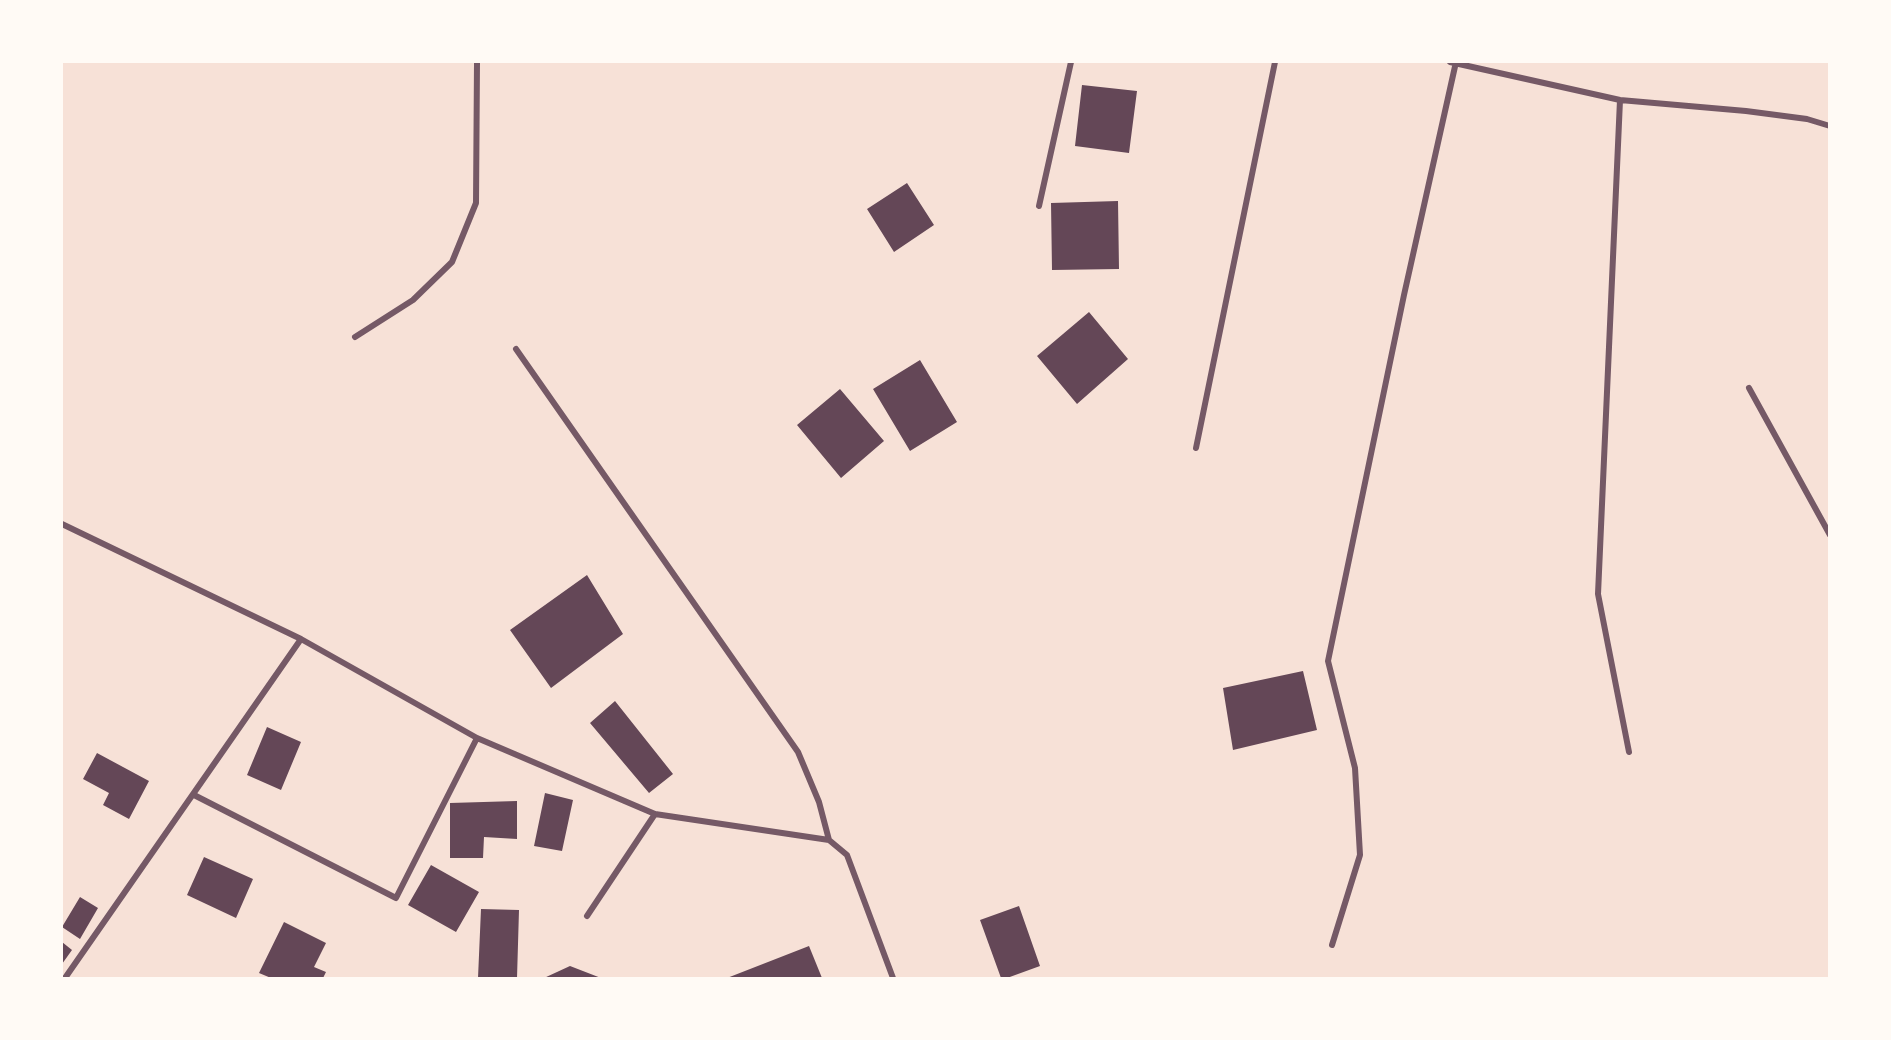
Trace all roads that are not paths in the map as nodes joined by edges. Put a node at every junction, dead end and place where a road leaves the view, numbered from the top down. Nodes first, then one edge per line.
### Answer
1 (477, 62) edge
2 (1071, 62) edge
3 (1275, 62) edge
4 (1454, 62) edge
5 (1620, 100) junction
6 (1830, 126) edge
7 (1039, 206) dead end
8 (356, 337) dead end
9 (516, 349) dead end
10 (1749, 388) dead end
11 (1196, 448) dead end
12 (62, 524) edge
13 (1830, 535) edge
14 (301, 639) junction
15 (477, 738) junction
16 (1629, 752) dead end
17 (194, 795) junction
18 (655, 814) junction
19 (829, 840) junction
20 (587, 916) dead end
21 (1332, 945) dead end
22 (65, 978) edge
23 (894, 978) edge

1 - 8 street
2 - 7 street
3 - 11 street
4 - 5 street
4 - 21 street
5 - 6 street
5 - 16 street
9 - 19 street
10 - 13 street
12 - 14 street
14 - 15 street
14 - 17 street
15 - 17 street
15 - 18 street
17 - 22 street
18 - 19 street
18 - 20 street
19 - 23 street

